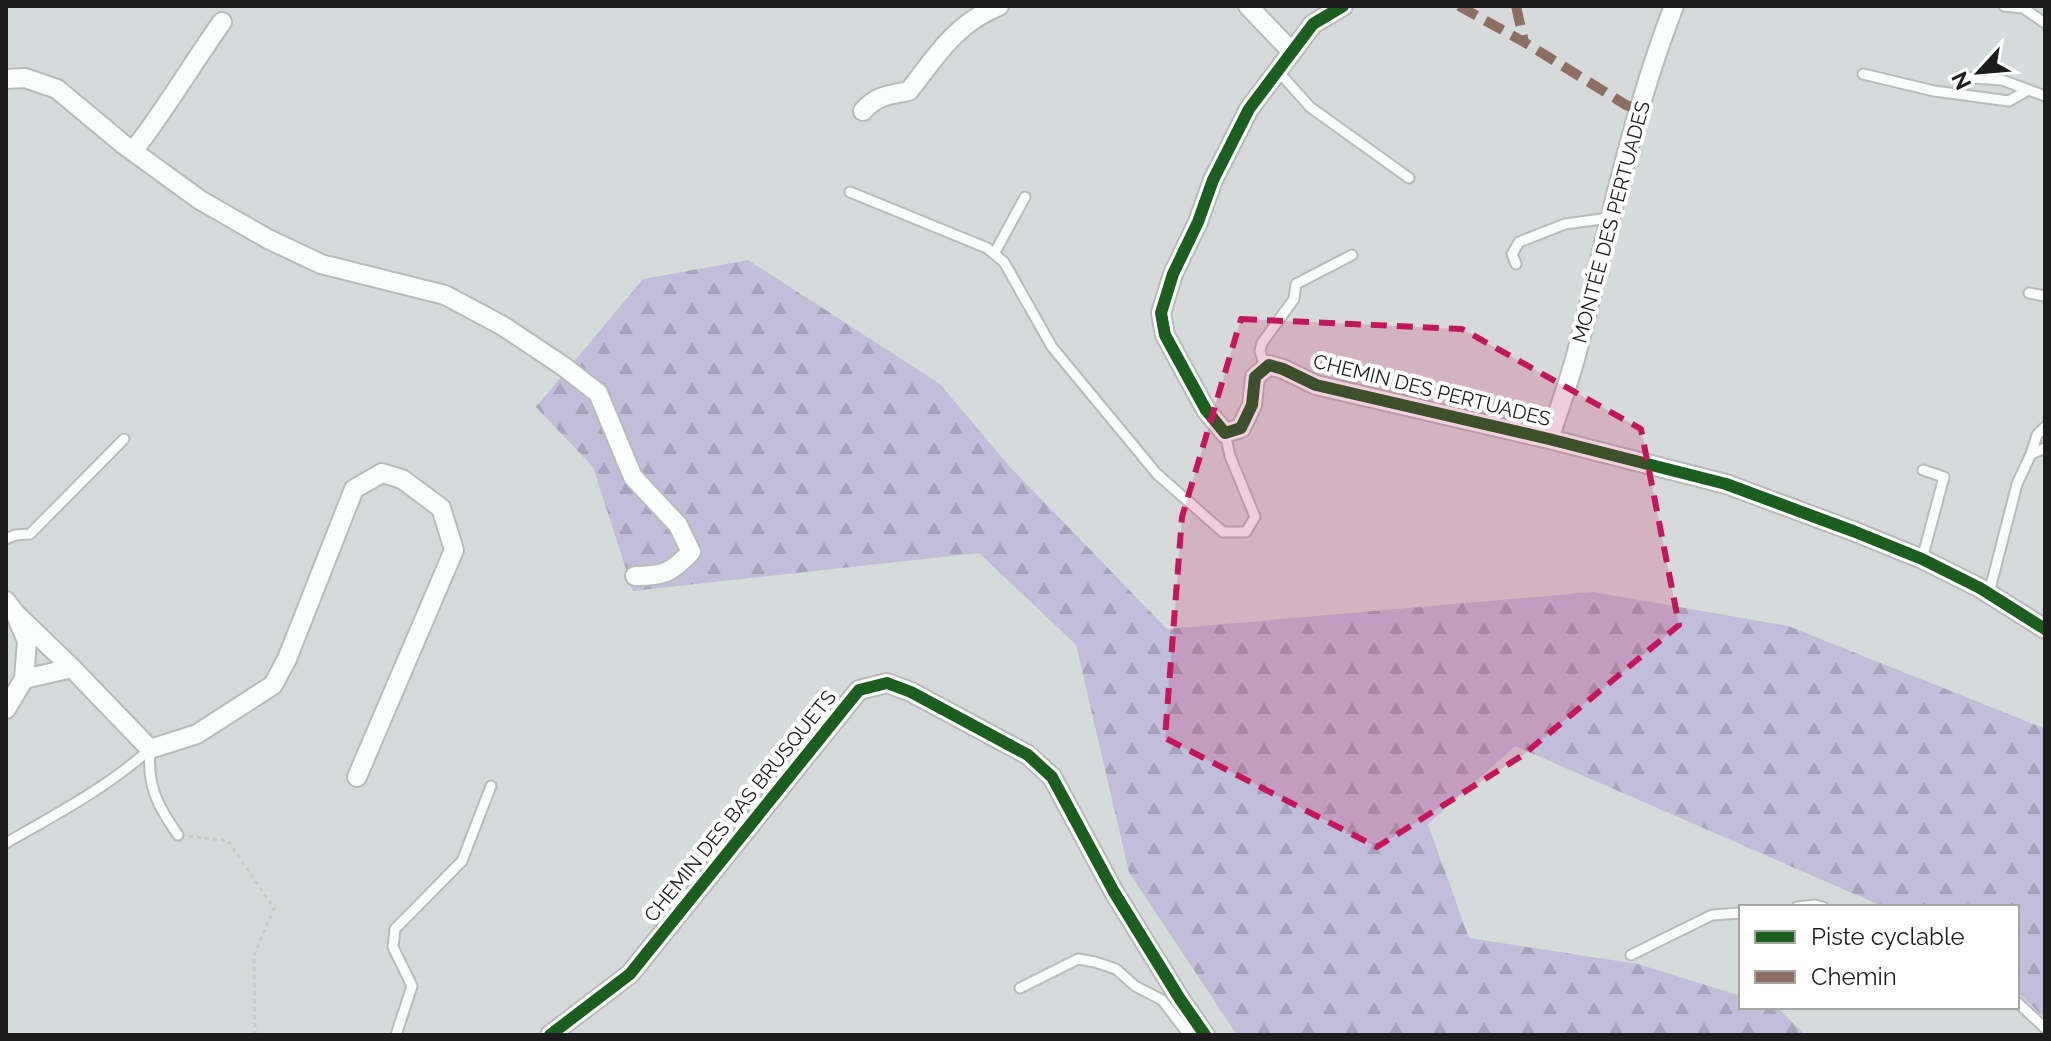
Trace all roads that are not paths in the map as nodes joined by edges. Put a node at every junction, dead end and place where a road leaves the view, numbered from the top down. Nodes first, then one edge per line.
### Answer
1 (999, 6) edge
2 (1248, 6) edge
3 (1343, 6) edge
4 (1674, 6) edge
5 (2004, 6) edge
6 (222, 22) dead end
7 (2045, 23) edge
8 (1291, 51) junction
9 (1277, 70) junction
10 (1863, 74) dead end
11 (1959, 77) dead end
12 (6, 79) edge
13 (2028, 90) junction
14 (2045, 96) edge
15 (863, 111) dead end
16 (134, 150) junction
17 (1409, 178) dead end
18 (850, 192) dead end
19 (1025, 197) dead end
20 (1609, 218) junction
21 (994, 254) junction
22 (1352, 255) dead end
23 (1516, 264) dead end
24 (2029, 293) dead end
25 (2045, 296) edge
26 (1265, 368) junction
27 (2045, 427) edge
28 (1225, 433) junction
29 (124, 439) dead end
30 (1549, 439) junction
31 (2045, 448) edge
32 (2031, 454) junction
33 (1923, 470) dead end
34 (6, 539) edge
35 (1922, 559) junction
36 (635, 576) dead end
37 (1989, 593) junction
38 (11, 607) edge
39 (2045, 629) edge
40 (72, 668) junction
41 (24, 679) junction
42 (6, 709) edge
43 (150, 749) junction
44 (357, 777) dead end
45 (491, 786) dead end
46 (178, 835) road end
47 (6, 843) edge
48 (1739, 913) edge
49 (1631, 955) dead end
50 (1020, 988) dead end
51 (2019, 1004) edge
52 (2045, 1028) edge
53 (396, 1035) edge
54 (550, 1035) edge
55 (1189, 1035) edge
56 (1205, 1035) edge

1 - 15 street
2 - 8 street
3 - 8 street
4 - 20 street, MONTÉE DES PERTUADES
5 - 7 lane
6 - 16 street
8 - 9 street
9 - 17 lane
9 - 28 street
10 - 13 lane
11 - 13 lane
12 - 16 street
13 - 14 lane
16 - 36 street
18 - 21 lane
19 - 21 lane
20 - 23 lane
20 - 30 street, MONTÉE DES PERTUADES
21 - 28 lane
22 - 26 lane
24 - 25 lane
26 - 28 street
26 - 30 street, CHEMIN DES PERTUADES
27 - 32 lane
29 - 34 lane
30 - 35 street, CHEMIN DES PERTUADES
31 - 32 lane
32 - 37 lane
33 - 35 lane
35 - 37 street, CHEMIN DES PERTUADES
37 - 39 street, CHEMIN DES PERTUADES
38 - 40 street
38 - 41 street
40 - 41 street
40 - 43 street
41 - 42 street
43 - 44 street
43 - 46 lane
43 - 47 lane
45 - 53 lane
48 - 49 lane
50 - 55 lane
51 - 52 lane
54 - 56 street, CHEMIN DES BAS BRUSQUETS

